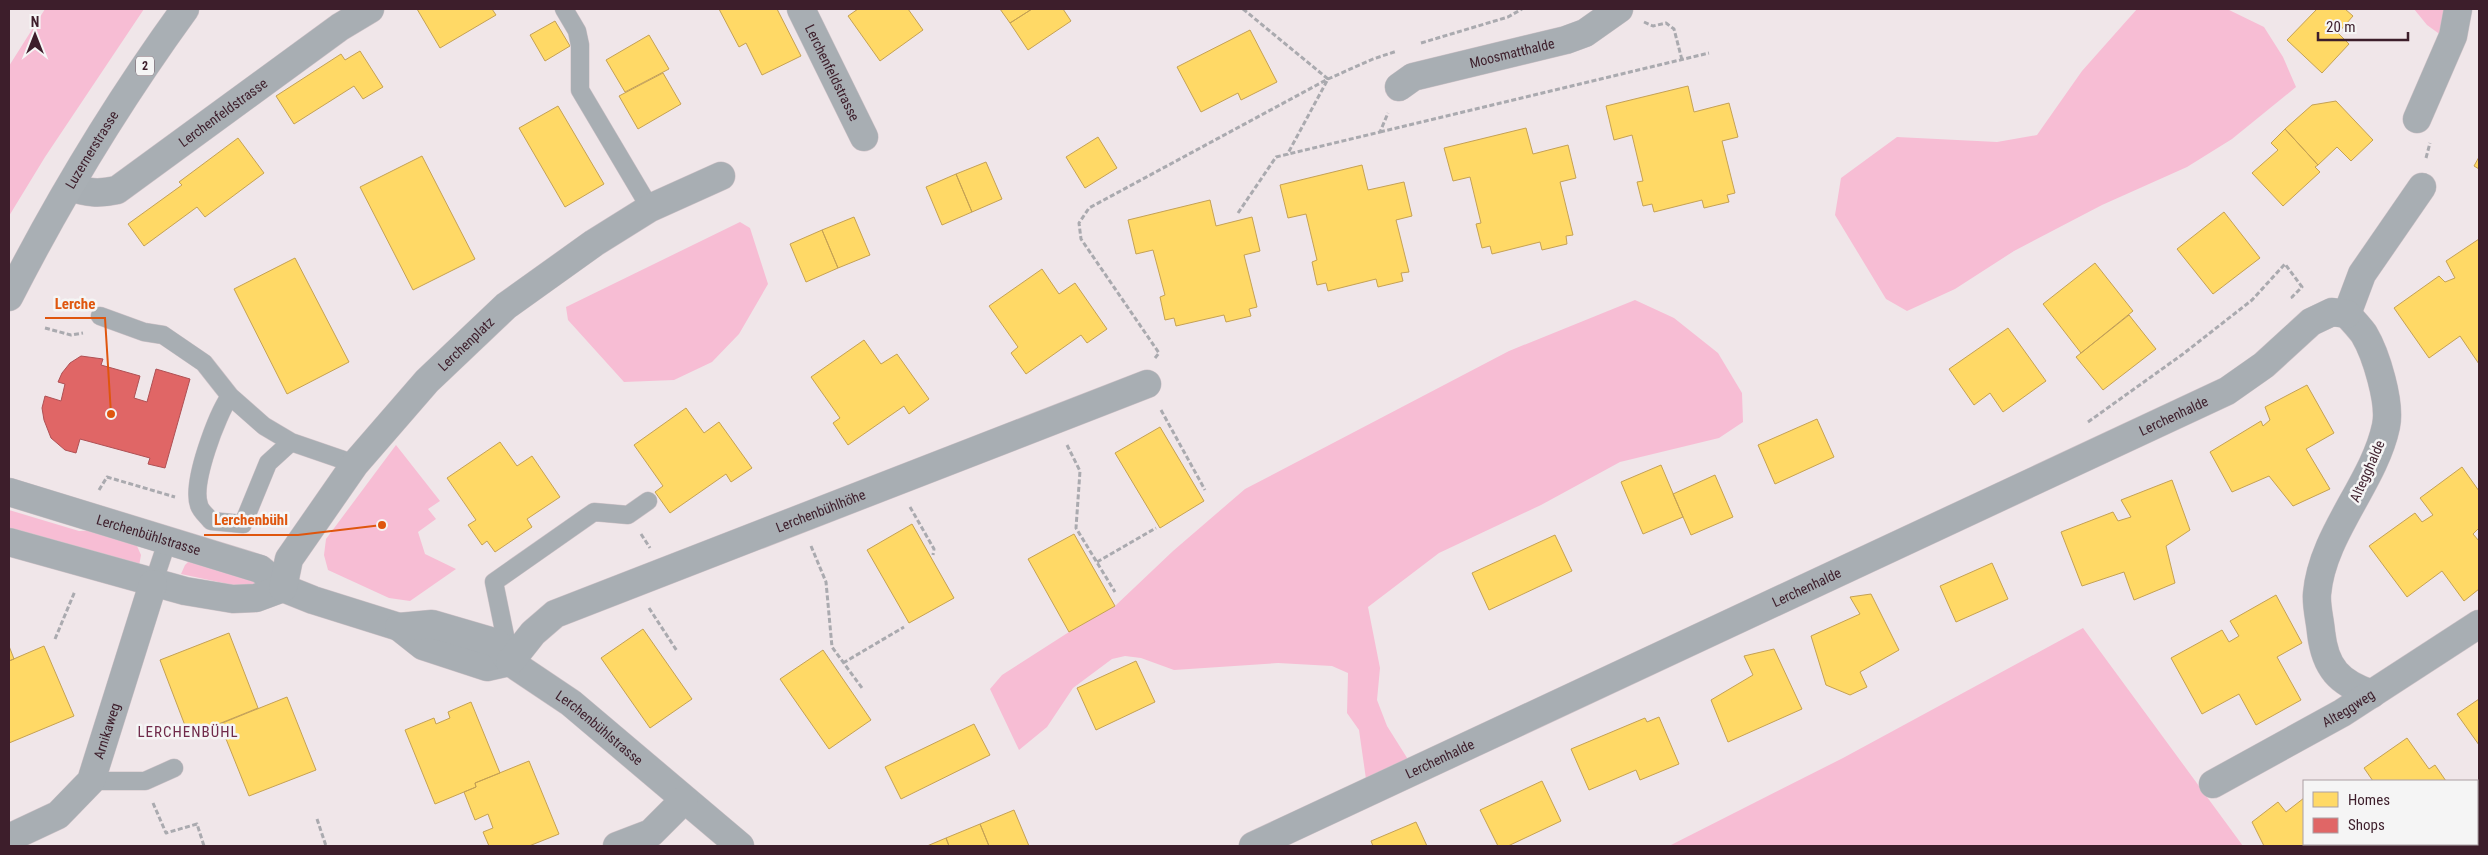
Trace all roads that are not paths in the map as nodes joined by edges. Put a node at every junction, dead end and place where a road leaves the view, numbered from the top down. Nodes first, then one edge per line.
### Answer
1 (185, 9) edge
2 (370, 9) edge
3 (564, 9) edge
4 (801, 9) edge
5 (1619, 9) edge
6 (2458, 9) edge
7 (1399, 87) road end
8 (2417, 119) road end
9 (864, 137) dead end
10 (721, 176) dead end
11 (70, 187) junction
12 (2422, 187) dead end
13 (650, 208) junction
14 (9, 297) edge
15 (2347, 314) junction
16 (100, 316) road end
17 (1152, 382) road end
18 (230, 396) junction
19 (292, 442) junction
20 (355, 464) junction
21 (9, 492) edge
22 (648, 501) dead end
23 (9, 542) edge
24 (167, 542) junction
25 (153, 584) junction
26 (283, 588) junction
27 (2479, 624) edge
28 (510, 662) junction
29 (2372, 694) junction
30 (174, 768) dead end
31 (90, 781) junction
32 (2213, 784) dead end
33 (684, 800) junction
34 (9, 838) edge
35 (617, 846) edge
36 (740, 846) edge
37 (1253, 846) edge

1 - 11 main road, Luzernerstrasse / 2
2 - 11 street, Lerchenfeldstrasse
3 - 13 lane
4 - 9 street, Lerchenfeldstrasse
5 - 7 street, Moosmatthalde
6 - 8 street
10 - 13 street, Lerchenplatz
11 - 14 main road, Luzernerstrasse / 2
12 - 15 street
13 - 20 street, Lerchenplatz
15 - 29 street, Altegghalde
15 - 37 street, Lerchenhalde
16 - 18 lane
17 - 28 street, Lerchenbühlhöhe
18 - 19 lane
18 - 19 lane
19 - 20 lane
20 - 26 street, Lerchenplatz
21 - 24 street, Lerchenbühlstrasse
22 - 28 lane
23 - 25 street
24 - 25 lane
24 - 26 street, Lerchenbühlstrasse
25 - 26 street
25 - 31 street, Arnikaweg
26 - 28 street, Lerchenbühlstrasse
27 - 29 street, Alteggweg
28 - 33 street, Lerchenbühlstrasse
29 - 32 street, Alteggweg
30 - 31 lane
31 - 34 street, Arnikaweg
33 - 35 street
33 - 36 street, Lerchenbühlstrasse

